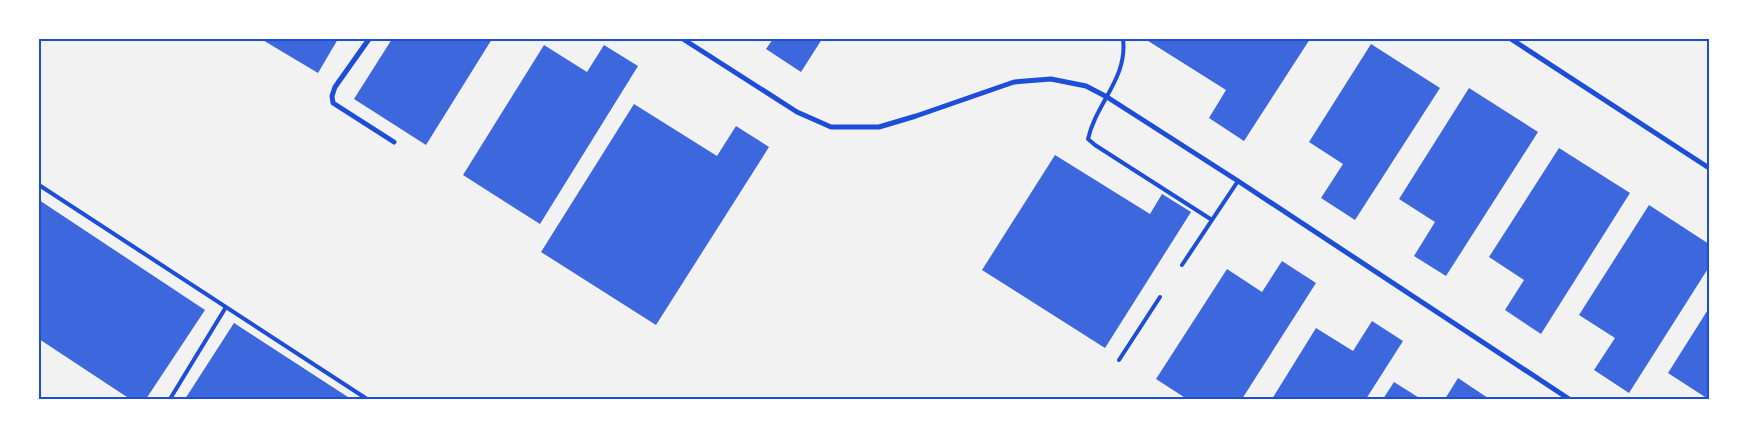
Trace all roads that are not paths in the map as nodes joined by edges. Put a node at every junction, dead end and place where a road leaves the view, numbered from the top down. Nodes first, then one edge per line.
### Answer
1 (369, 39) edge
2 (683, 39) edge
3 (1122, 39) edge
4 (1511, 39) edge
5 (1107, 97) junction
6 (394, 142) dead end
7 (1709, 168) edge
8 (1238, 181) junction
9 (39, 185) edge
10 (1212, 220) junction
11 (1182, 265) dead end
12 (1160, 297) dead end
13 (226, 307) junction
14 (1119, 360) dead end
15 (170, 399) edge
16 (367, 399) edge
17 (1569, 399) edge

1 - 6 street
2 - 5 street
3 - 5 lane
4 - 7 street
5 - 8 street
5 - 10 lane
8 - 10 lane
8 - 17 street
9 - 13 lane
10 - 11 lane
12 - 14 lane
13 - 15 lane
13 - 16 lane

